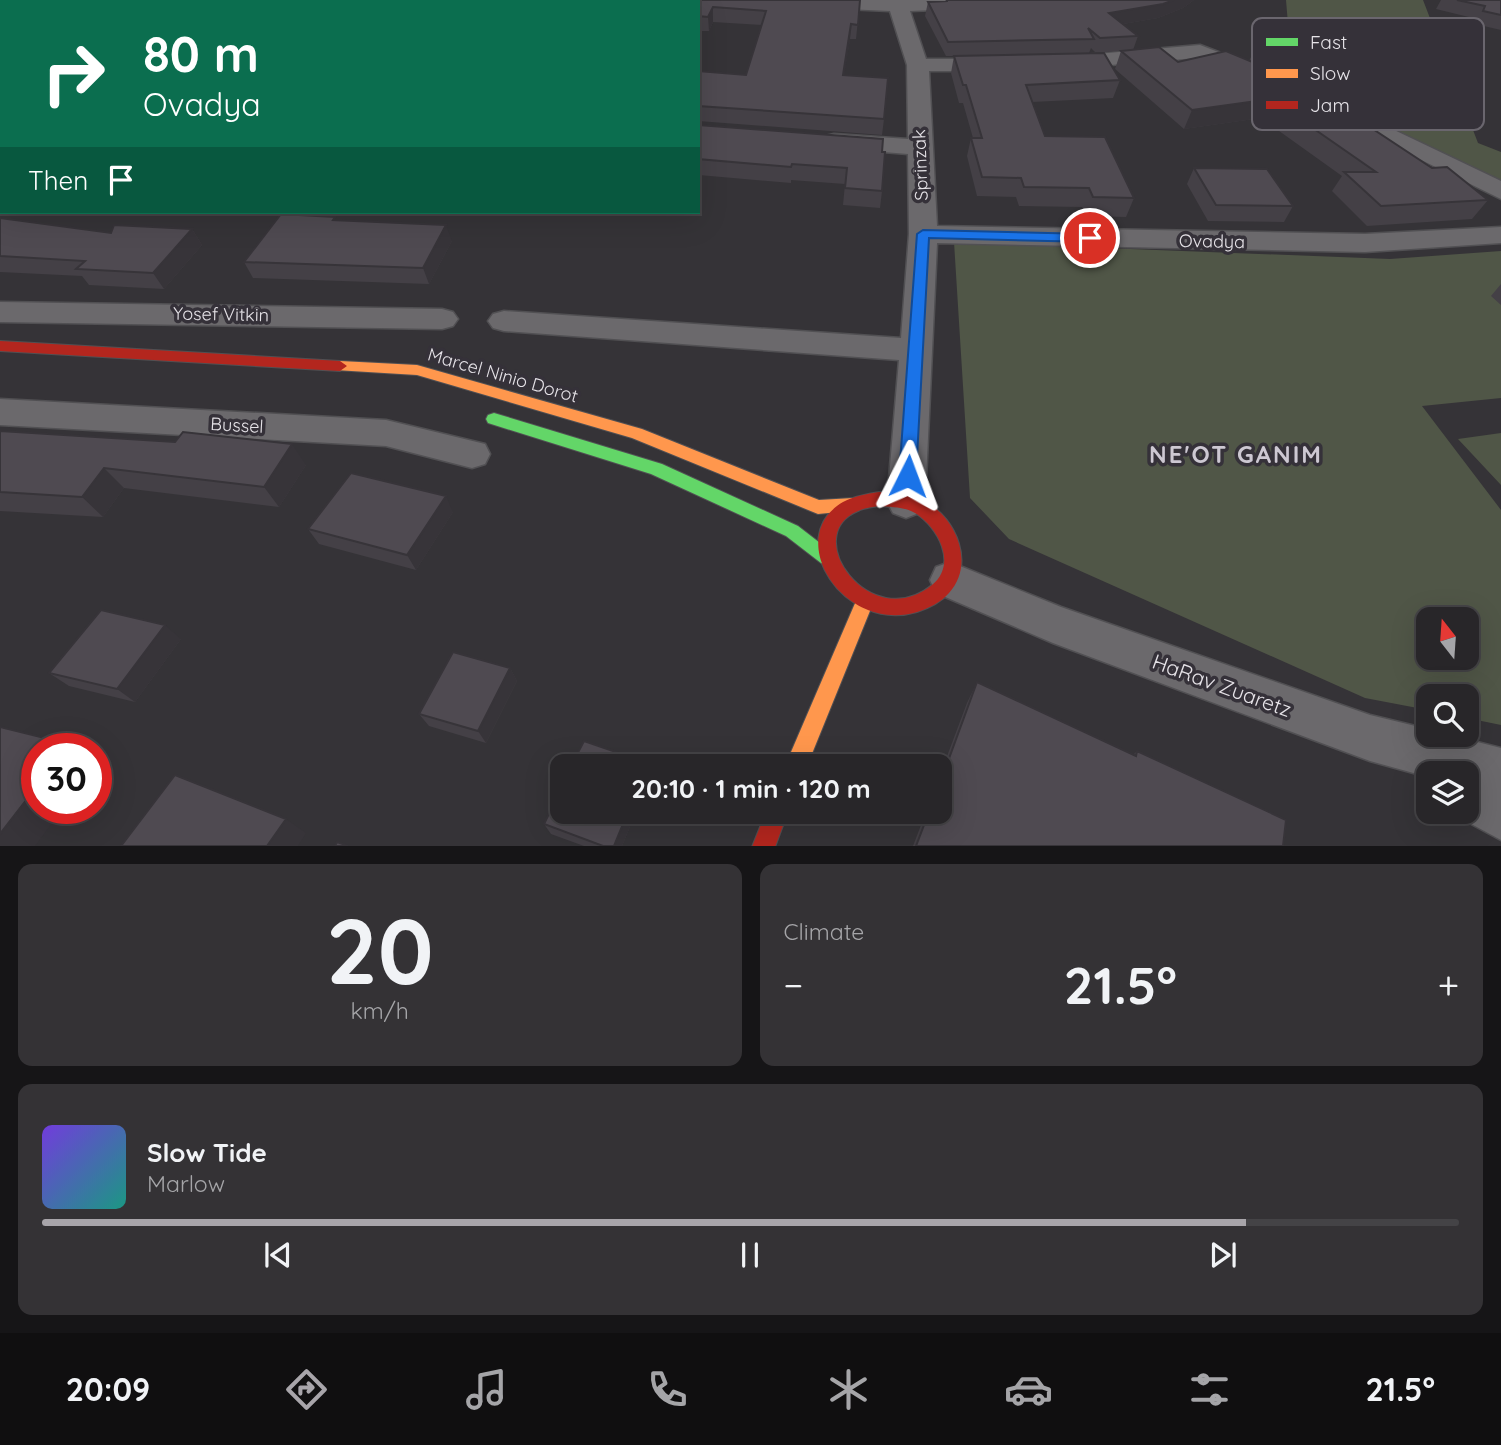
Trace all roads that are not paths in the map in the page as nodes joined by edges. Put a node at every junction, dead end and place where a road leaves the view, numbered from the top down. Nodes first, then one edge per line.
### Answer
1 (779, 0) edge
2 (1040, 0) edge
3 (897, 3) edge
4 (1039, 64) edge
5 (918, 65) junction
6 (1015, 65) edge
7 (1252, 73) edge
8 (1375, 130) edge
9 (808, 139) edge
10 (919, 146) junction
11 (1501, 191) edge
12 (923, 234) junction
13 (1501, 235) edge
14 (0, 312) edge
15 (442, 319) dead end
16 (504, 321) dead end
17 (0, 346) edge
18 (915, 350) junction
19 (0, 412) edge
20 (472, 412) dead end
21 (472, 454) dead end
22 (906, 502) junction
23 (853, 505) junction
24 (827, 558) junction
25 (950, 580) junction
26 (865, 601) junction
27 (1370, 738) junction
28 (801, 754) edge
29 (1416, 766) edge
30 (1501, 772) edge
31 (1479, 802) edge
32 (1501, 815) edge
33 (772, 824) edge
34 (763, 846) edge

1 - 3 street
2 - 3 street
3 - 5 street, Sprinzak
4 - 7 street
5 - 6 street
5 - 10 street, Sprinzak
8 - 11 street
9 - 10 street
10 - 12 street, Sprinzak
12 - 13 street, Ovadya
12 - 18 street, Sprinzak
14 - 15 street, Yosef Vitkin
16 - 18 street
17 - 23 street, Marcel Ninio Dorot
18 - 22 street, Sprinzak
19 - 21 street, Bussel
20 - 24 street
22 - 23 street
22 - 25 street
23 - 24 street
24 - 26 street
25 - 26 street
25 - 27 street, HaRav Zuaretz
26 - 28 street
27 - 29 street
27 - 30 street, HaRav Zuaretz
31 - 32 street
33 - 34 street

